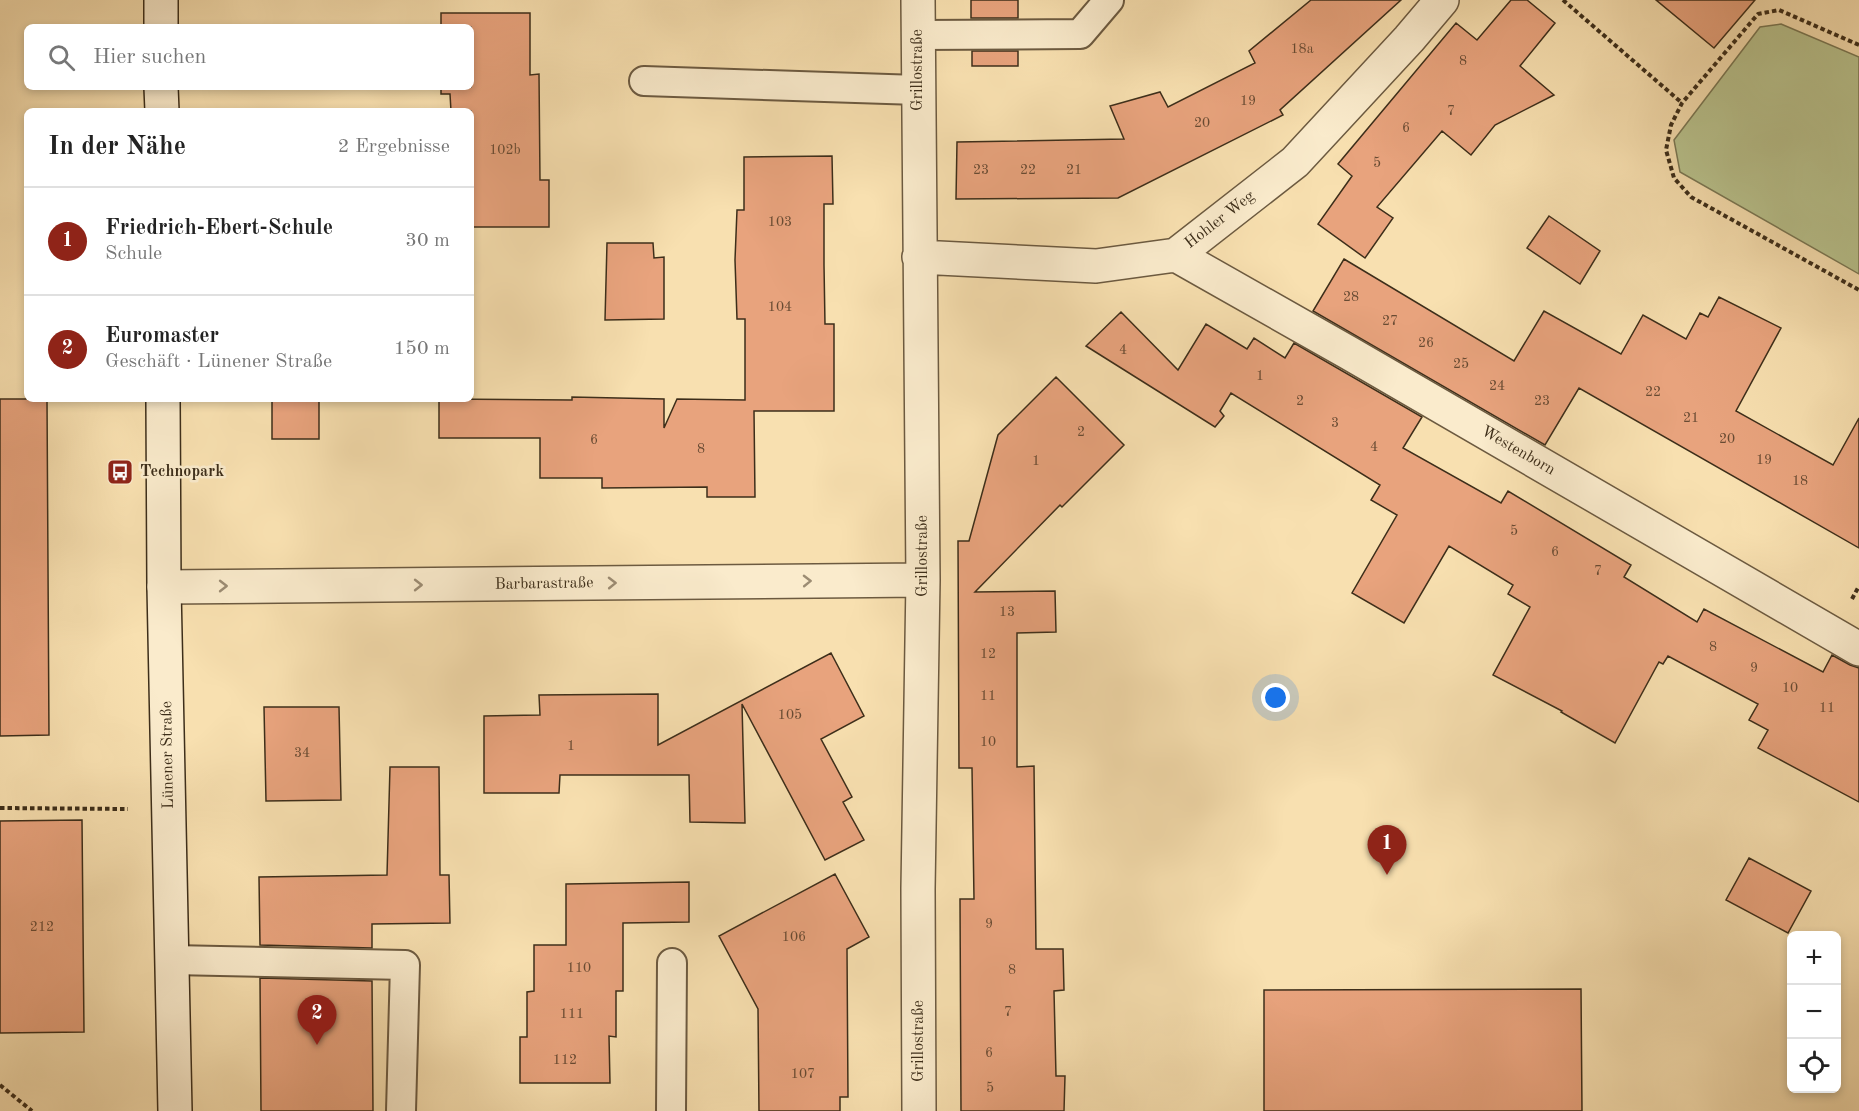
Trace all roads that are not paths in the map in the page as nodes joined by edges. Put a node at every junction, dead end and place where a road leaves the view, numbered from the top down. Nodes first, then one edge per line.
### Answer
1 (161, 0) edge
2 (918, 0) edge
3 (1109, 0) edge
4 (1442, 0) edge
5 (161, 24) edge
6 (918, 35) junction
7 (644, 81) dead end
8 (161, 90) edge
9 (918, 90) junction
10 (162, 108) edge
11 (1176, 255) junction
12 (920, 257) junction
13 (163, 402) edge
14 (923, 580) junction
15 (164, 587) junction
16 (1859, 649) edge
17 (172, 960) junction
18 (672, 963) dead end
19 (175, 1111) edge
20 (401, 1111) edge
21 (671, 1111) edge
22 (919, 1111) edge

1 - 5 street
2 - 6 street, Grillostraße
3 - 6 lane
4 - 11 street, Hohler Weg
6 - 9 street, Grillostraße
7 - 9 lane
8 - 10 street
9 - 12 street, Grillostraße
11 - 12 street, Hohler Weg
11 - 16 street, Westenborn
12 - 14 street, Grillostraße
13 - 15 street, Lünener Straße
15 -> 14 street, Barbarastraße
14 - 22 street, Grillostraße
15 - 17 street, Lünener Straße
17 - 19 street, Lünener Straße
17 - 20 lane
18 - 21 lane

